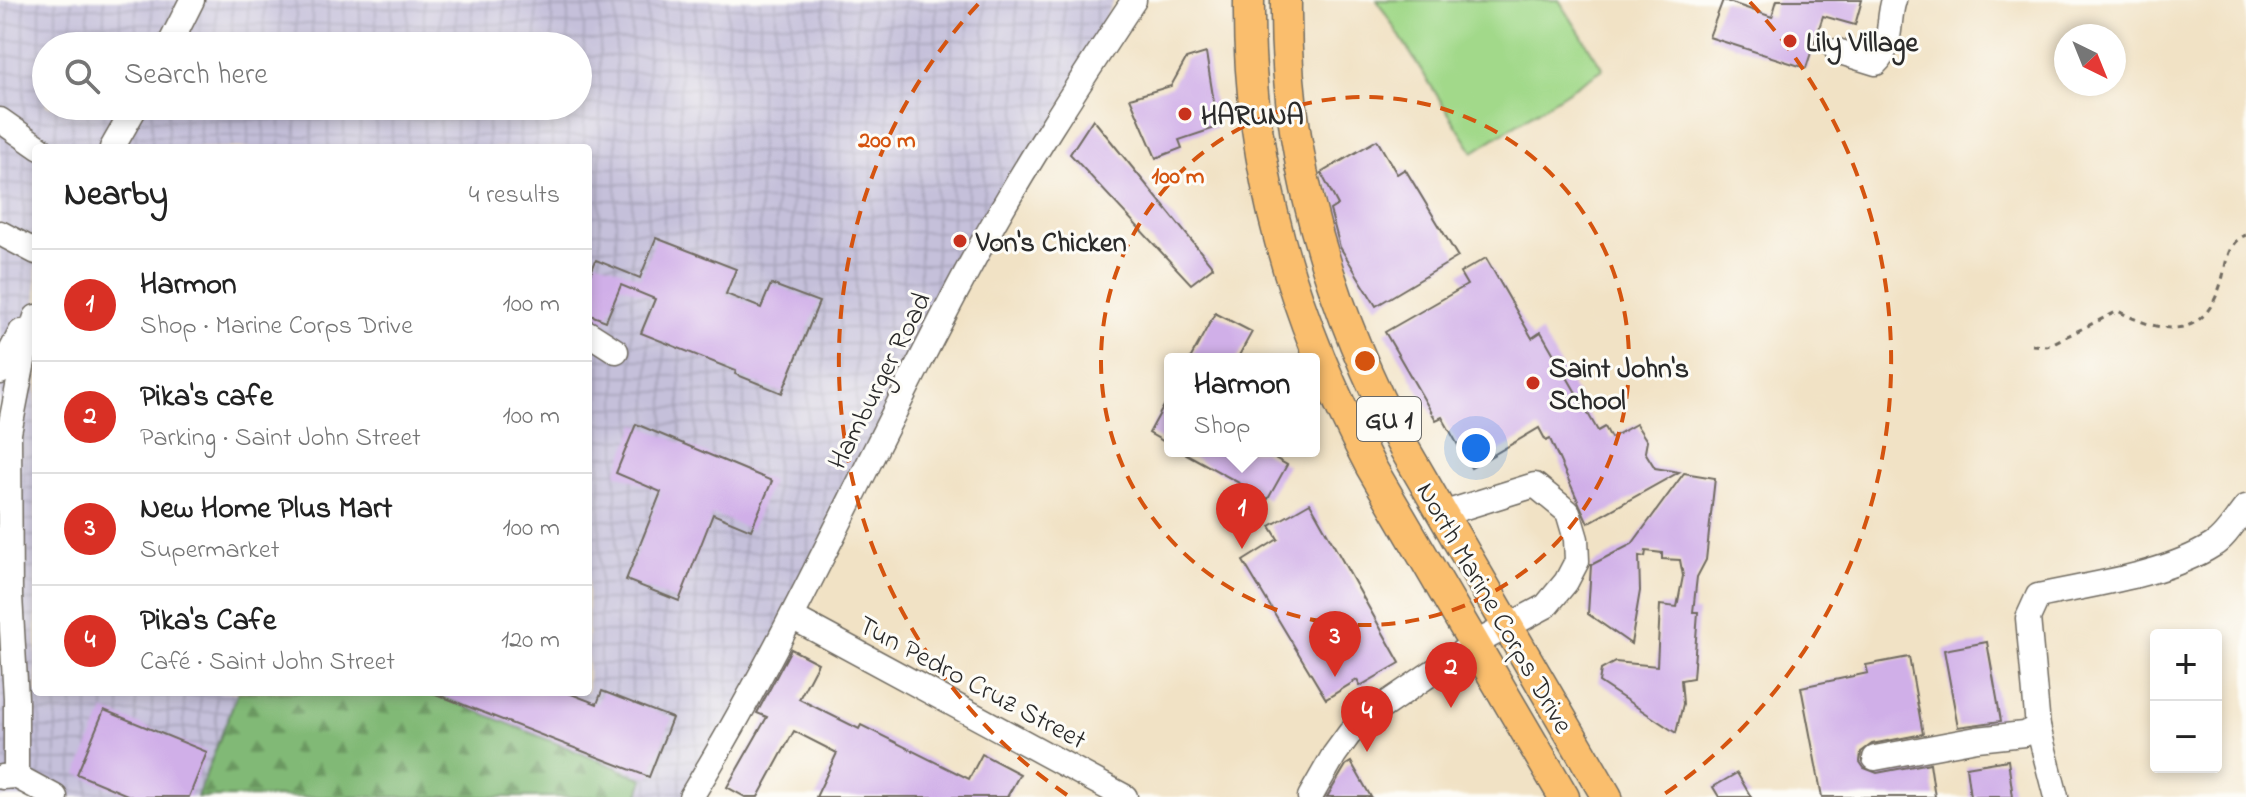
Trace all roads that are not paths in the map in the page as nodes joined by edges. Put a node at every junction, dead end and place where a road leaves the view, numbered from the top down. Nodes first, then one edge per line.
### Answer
1 (192, 0) edge
2 (1134, 0) edge
3 (1249, 0) edge
4 (1286, 0) edge
5 (1894, 0) edge
6 (176, 32) edge
7 (1837, 51) dead end
8 (0, 120) edge
9 (128, 120) edge
10 (34, 144) edge
11 (114, 144) edge
12 (0, 233) edge
13 (32, 250) edge
14 (32, 309) edge
15 (32, 329) edge
16 (592, 336) edge
17 (616, 351) dead end
18 (1316, 353) edge
19 (1320, 361) edge
20 (0, 372) edge
21 (2246, 507) edge
22 (1442, 514) junction
23 (792, 617) junction
24 (1506, 625) junction
25 (1474, 644) junction
26 (2038, 727) junction
27 (1875, 758) dead end
28 (8, 777) edge
29 (55, 797) edge
30 (692, 797) edge
31 (1125, 797) edge
32 (1310, 797) edge
33 (1564, 797) edge
34 (1607, 797) edge
35 (2056, 797) edge

1 - 6 street
2 - 23 street, Hamburger Road
3 - 18 main road, GU 1
4 - 22 main road, North Marine Corps Drive / GU 1
5 - 7 street
8 - 10 street
9 - 11 street
12 - 13 street
14 - 20 street
15 - 28 street
16 - 17 street
19 - 25 main road, GU 1
21 - 26 street
22 - 24 main road, North Marine Corps Drive / GU 1
22 - 24 street
23 - 30 street, Hamburger Road
23 - 31 street, Tun Pedro Cruz Street
24 - 25 street
24 - 34 main road, North Marine Corps Drive / GU 1
25 - 32 street
25 - 33 main road, GU 1
26 - 27 street
26 - 35 street
28 - 29 street

